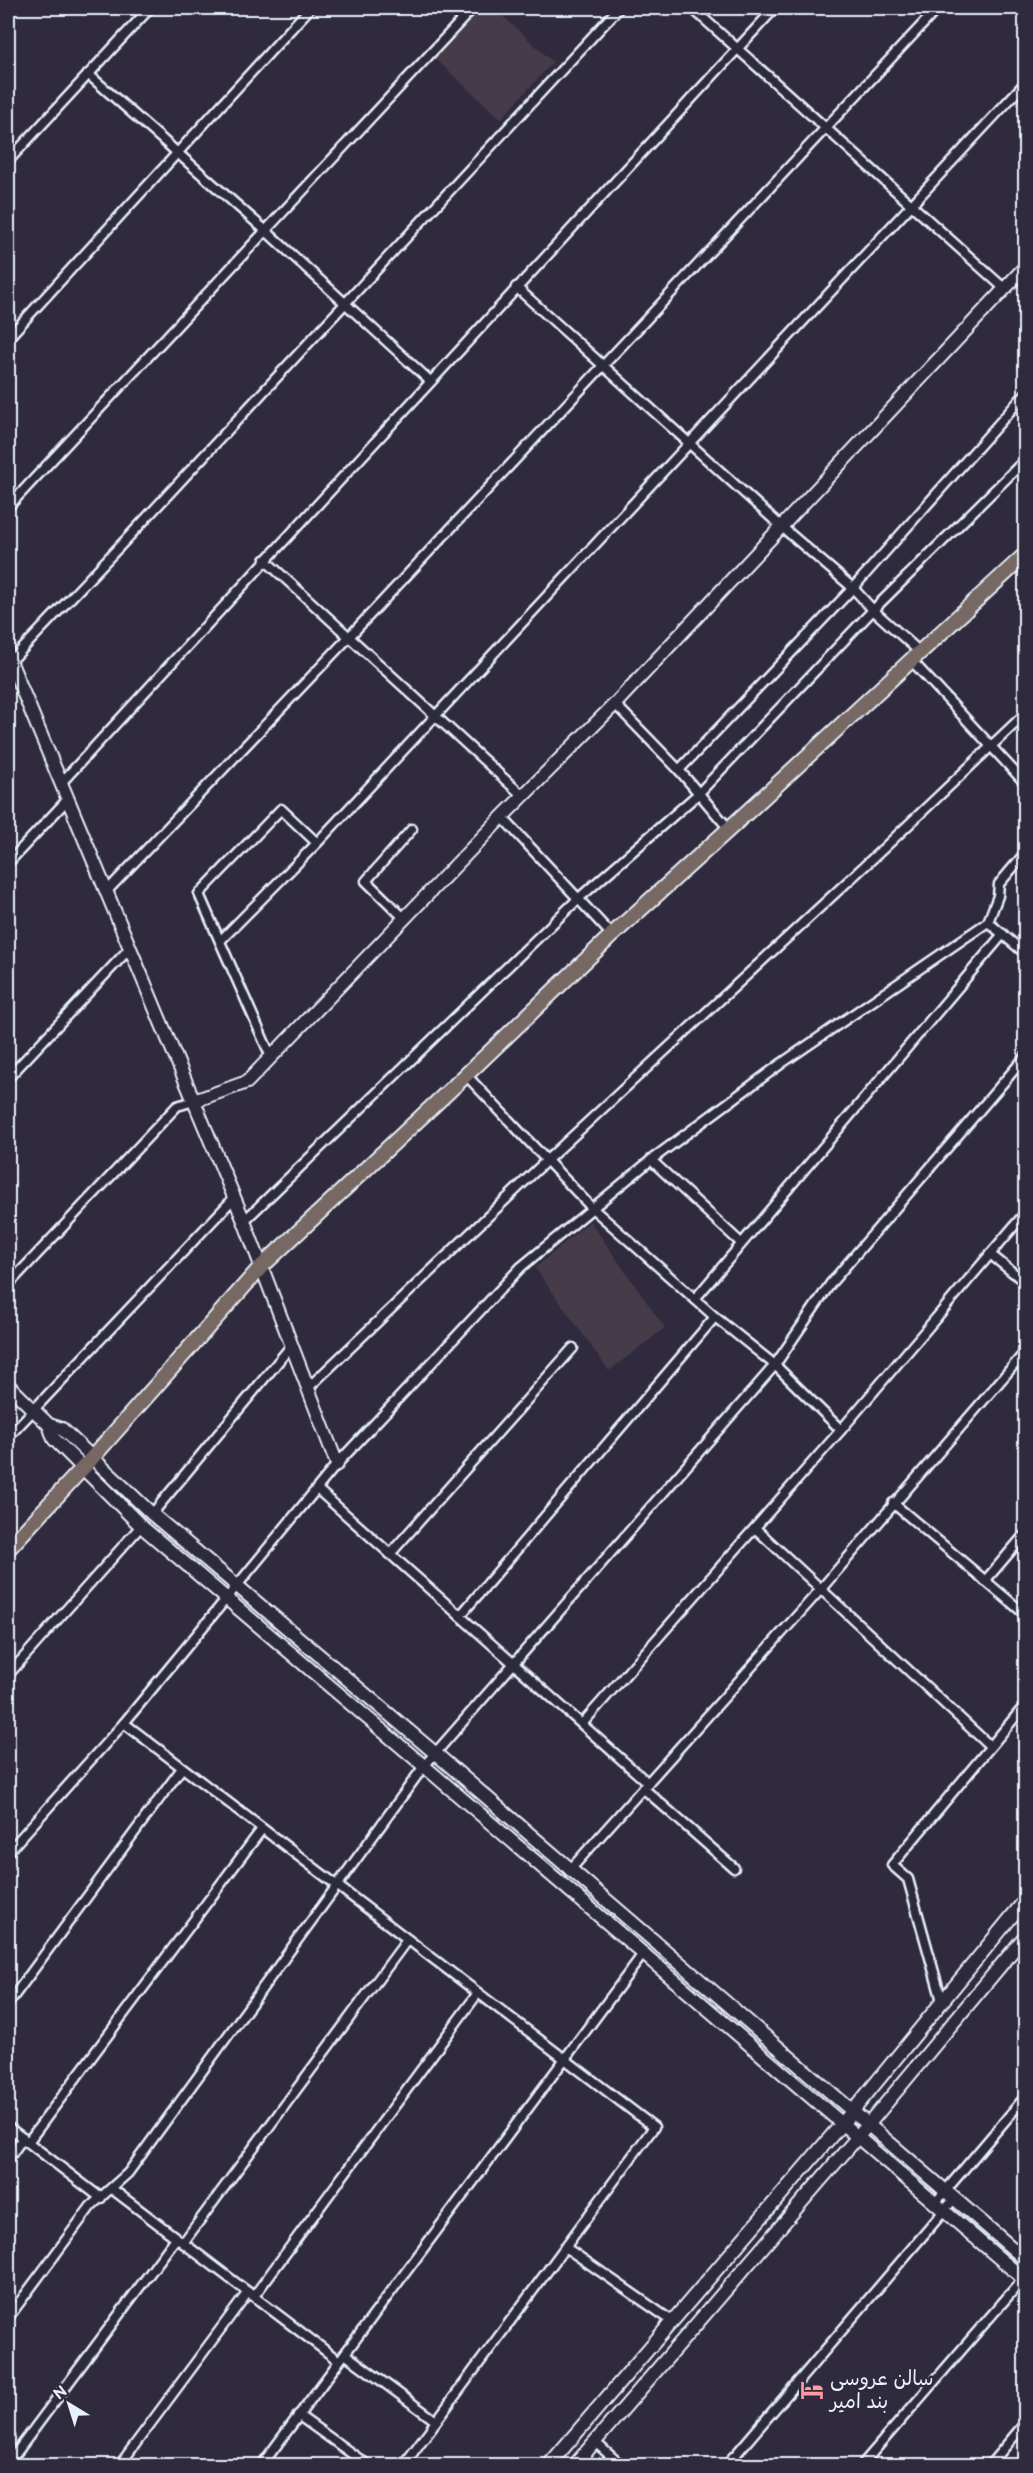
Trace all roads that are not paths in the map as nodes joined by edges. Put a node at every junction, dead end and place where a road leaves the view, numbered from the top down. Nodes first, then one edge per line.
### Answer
1 (150, 8) edge
2 (310, 8) edge
3 (473, 8) edge
4 (620, 8) edge
5 (692, 8) edge
6 (775, 8) edge
7 (938, 8) edge
8 (737, 48) junction
9 (88, 74) junction
10 (1026, 82) edge
11 (825, 128) junction
12 (176, 153) junction
13 (8, 161) edge
14 (912, 205) junction
15 (265, 230) junction
16 (1026, 266) edge
17 (516, 287) junction
18 (1005, 289) junction
19 (345, 304) junction
20 (8, 338) edge
21 (603, 365) junction
22 (430, 381) junction
23 (1026, 393) edge
24 (688, 442) junction
25 (1026, 459) edge
26 (8, 507) edge
27 (782, 527) junction
28 (1026, 554) edge
29 (265, 560) junction
30 (853, 588) junction
31 (873, 610) junction
32 (349, 637) junction
33 (916, 657) junction
34 (9, 659) edge
35 (615, 704) junction
36 (1026, 713) edge
37 (435, 715) junction
38 (990, 745) junction
39 (679, 770) junction
40 (62, 782) junction
41 (1026, 784) edge
42 (698, 794) junction
43 (524, 796) junction
44 (68, 799) junction
45 (502, 817) junction
46 (412, 829) dead end
47 (729, 830) junction
48 (317, 843) junction
49 (1026, 852) edge
50 (8, 863) edge
51 (107, 891) junction
52 (578, 899) junction
53 (404, 918) junction
54 (988, 922) junction
55 (612, 934) junction
56 (1003, 934) junction
57 (220, 941) junction
58 (130, 948) junction
59 (1026, 954) edge
60 (1026, 1056) edge
61 (271, 1057) junction
62 (466, 1075) junction
63 (8, 1078) edge
64 (194, 1101) junction
65 (651, 1160) junction
66 (546, 1161) junction
67 (234, 1198) junction
68 (591, 1207) junction
69 (1026, 1212) edge
70 (244, 1221) junction
71 (741, 1243) junction
72 (990, 1254) junction
73 (261, 1267) junction
74 (1026, 1283) edge
75 (8, 1285) edge
76 (695, 1299) junction
77 (715, 1317) junction
78 (292, 1345) junction
79 (573, 1348) dead end
80 (1026, 1351) edge
81 (775, 1365) junction
82 (8, 1384) edge
83 (309, 1387) junction
84 (33, 1410) junction
85 (842, 1430) junction
86 (8, 1437) edge
87 (88, 1463) junction
88 (337, 1464) junction
89 (317, 1489) junction
90 (893, 1503) junction
91 (152, 1515) junction
92 (141, 1526) junction
93 (755, 1528) junction
94 (1026, 1533) edge
95 (8, 1549) edge
96 (390, 1554) junction
97 (985, 1581) junction
98 (237, 1587) junction
99 (821, 1589) junction
100 (226, 1599) junction
101 (1026, 1615) edge
102 (460, 1616) junction
103 (515, 1664) junction
104 (8, 1675) edge
105 (1026, 1704) edge
106 (124, 1723) junction
107 (582, 1724) junction
108 (990, 1746) junction
109 (435, 1753) junction
110 (424, 1766) junction
111 (182, 1768) junction
112 (646, 1786) junction
113 (262, 1829) junction
114 (8, 1852) edge
115 (734, 1868) dead end
116 (569, 1871) junction
117 (336, 1885) junction
118 (1026, 1899) edge
119 (1026, 1935) edge
120 (408, 1940) junction
121 (643, 1954) junction
122 (478, 1993) junction
123 (942, 2001) junction
124 (8, 2004) edge
125 (564, 2059) junction
126 (1024, 2100) edge
127 (852, 2112) junction
128 (841, 2124) junction
129 (868, 2125) junction
130 (8, 2127) edge
131 (857, 2138) junction
132 (25, 2140) junction
133 (8, 2159) edge
134 (112, 2189) junction
135 (950, 2194) junction
136 (101, 2198) junction
137 (940, 2207) junction
138 (180, 2241) junction
139 (565, 2247) junction
140 (1026, 2260) edge
141 (1024, 2280) edge
142 (251, 2294) junction
143 (8, 2318) edge
144 (672, 2321) junction
145 (342, 2357) junction
146 (298, 2415) junction
147 (436, 2421) junction
148 (1026, 2422) edge
149 (595, 2442) junction
150 (733, 2457) junction
151 (8, 2464) edge
152 (119, 2466) edge
153 (261, 2466) edge
154 (369, 2466) edge
155 (403, 2466) edge
156 (548, 2466) edge
157 (574, 2466) edge
158 (622, 2466) edge
159 (726, 2466) edge
160 (743, 2466) edge
161 (861, 2466) edge
162 (989, 2466) edge

1 - 9 street
2 - 12 street
3 - 15 street
4 - 19 street
5 - 8 street
6 - 8 street
7 - 11 street
8 - 11 street
8 - 17 street
9 - 12 street
9 - 13 street
10 - 14 street
11 - 14 street
11 - 21 street
12 - 15 street
12 - 20 street
14 - 18 street
14 - 24 street
15 - 19 street
15 - 26 street
16 - 18 main road
17 - 21 street
17 - 22 street
18 - 27 main road
19 - 22 street
19 - 34 street
21 - 24 street
21 - 32 street
22 - 29 street
23 - 30 street
24 - 27 street
24 - 37 street
25 - 31 street
27 - 30 street
27 - 35 main road
28 - 33 main road
29 - 32 street
29 - 40 street
30 - 31 street
30 - 39 street
31 - 33 street
31 - 42 street
32 - 37 street
32 - 51 street
33 - 38 street
33 - 47 main road
34 - 40 main road
35 - 39 street
35 - 43 main road
36 - 38 street
37 - 43 street
37 - 48 street
38 - 41 street
38 - 66 street
39 - 42 street
40 - 44 main road
42 - 47 street
42 - 52 street
43 - 45 main road
44 - 50 street
44 - 51 main road
45 - 52 street
45 - 53 main road
46 - 53 street
47 - 55 main road
48 - 57 street
48 - 57 street
49 - 54 street
51 - 58 main road
52 - 55 street
52 - 70 street
53 - 61 main road
54 - 56 street
54 - 65 street
55 - 62 main road
56 - 59 street
56 - 71 street
57 - 61 street
58 - 63 street
58 - 64 main road
60 - 81 street
61 - 64 main road
62 - 66 street
62 - 73 main road
64 - 67 main road
64 - 75 street
65 - 68 street
65 - 71 street
66 - 68 street
66 - 83 street
67 - 70 main road
67 - 84 street
68 - 76 street
68 - 88 street
69 - 72 street
70 - 73 main road
71 - 76 street
72 - 74 street
72 - 85 street
73 - 78 main road
73 - 87 main road
76 - 77 street
77 - 81 street
77 - 102 street
78 - 83 main road
78 - 91 street
79 - 96 street
80 - 90 street
81 - 85 street
81 - 103 street
82 - 84 main road
83 - 88 main road
84 - 86 street
84 - 87 main road
85 - 93 street
87 - 91 main road
87 - 92 main road
87 - 95 main road
88 - 89 street
89 - 96 street
89 - 98 street
90 - 97 street
90 - 99 street
91 - 98 main road
92 - 100 main road
92 - 104 street
93 - 99 street
93 - 107 street
94 - 97 street
96 - 102 street
97 - 101 street
98 - 100 street
98 - 109 main road
99 - 108 street
99 - 112 street
100 - 106 street
100 - 110 main road
102 - 103 street
103 - 107 street
103 - 109 street
105 - 108 street
106 - 111 street
106 - 114 street
107 - 112 street
108 - 123 street
109 - 110 street
109 - 116 main road
110 - 117 street
110 - 121 main road
111 - 113 street
111 - 124 street
112 - 115 street
112 - 116 street
113 - 117 street
113 - 132 street
116 - 127 main road
117 - 120 street
117 - 134 street
118 - 123 main road
119 - 129 main road
120 - 122 street
120 - 138 street
121 - 125 street
121 - 128 main road
122 - 125 street
122 - 142 street
123 - 127 main road
125 - 139 street
125 - 145 street
126 - 135 street
127 - 128 main road
127 - 129 main road
128 - 131 main road
128 - 144 main road
129 - 131 main road
129 - 135 main road
130 - 132 street
131 - 137 main road
131 - 149 main road
132 - 133 street
132 - 136 street
134 - 136 street
134 - 138 street
135 - 137 street
135 - 140 main road
136 - 143 street
137 - 141 main road
137 - 150 street
138 - 142 street
138 - 151 street
139 - 144 street
139 - 147 street
141 - 161 street
142 - 145 street
142 - 152 street
144 - 156 main road
145 - 146 street
145 - 147 street
146 - 153 street
146 - 154 street
147 - 155 street
148 - 162 street
149 - 157 main road
149 - 158 street
150 - 159 street
150 - 160 street

